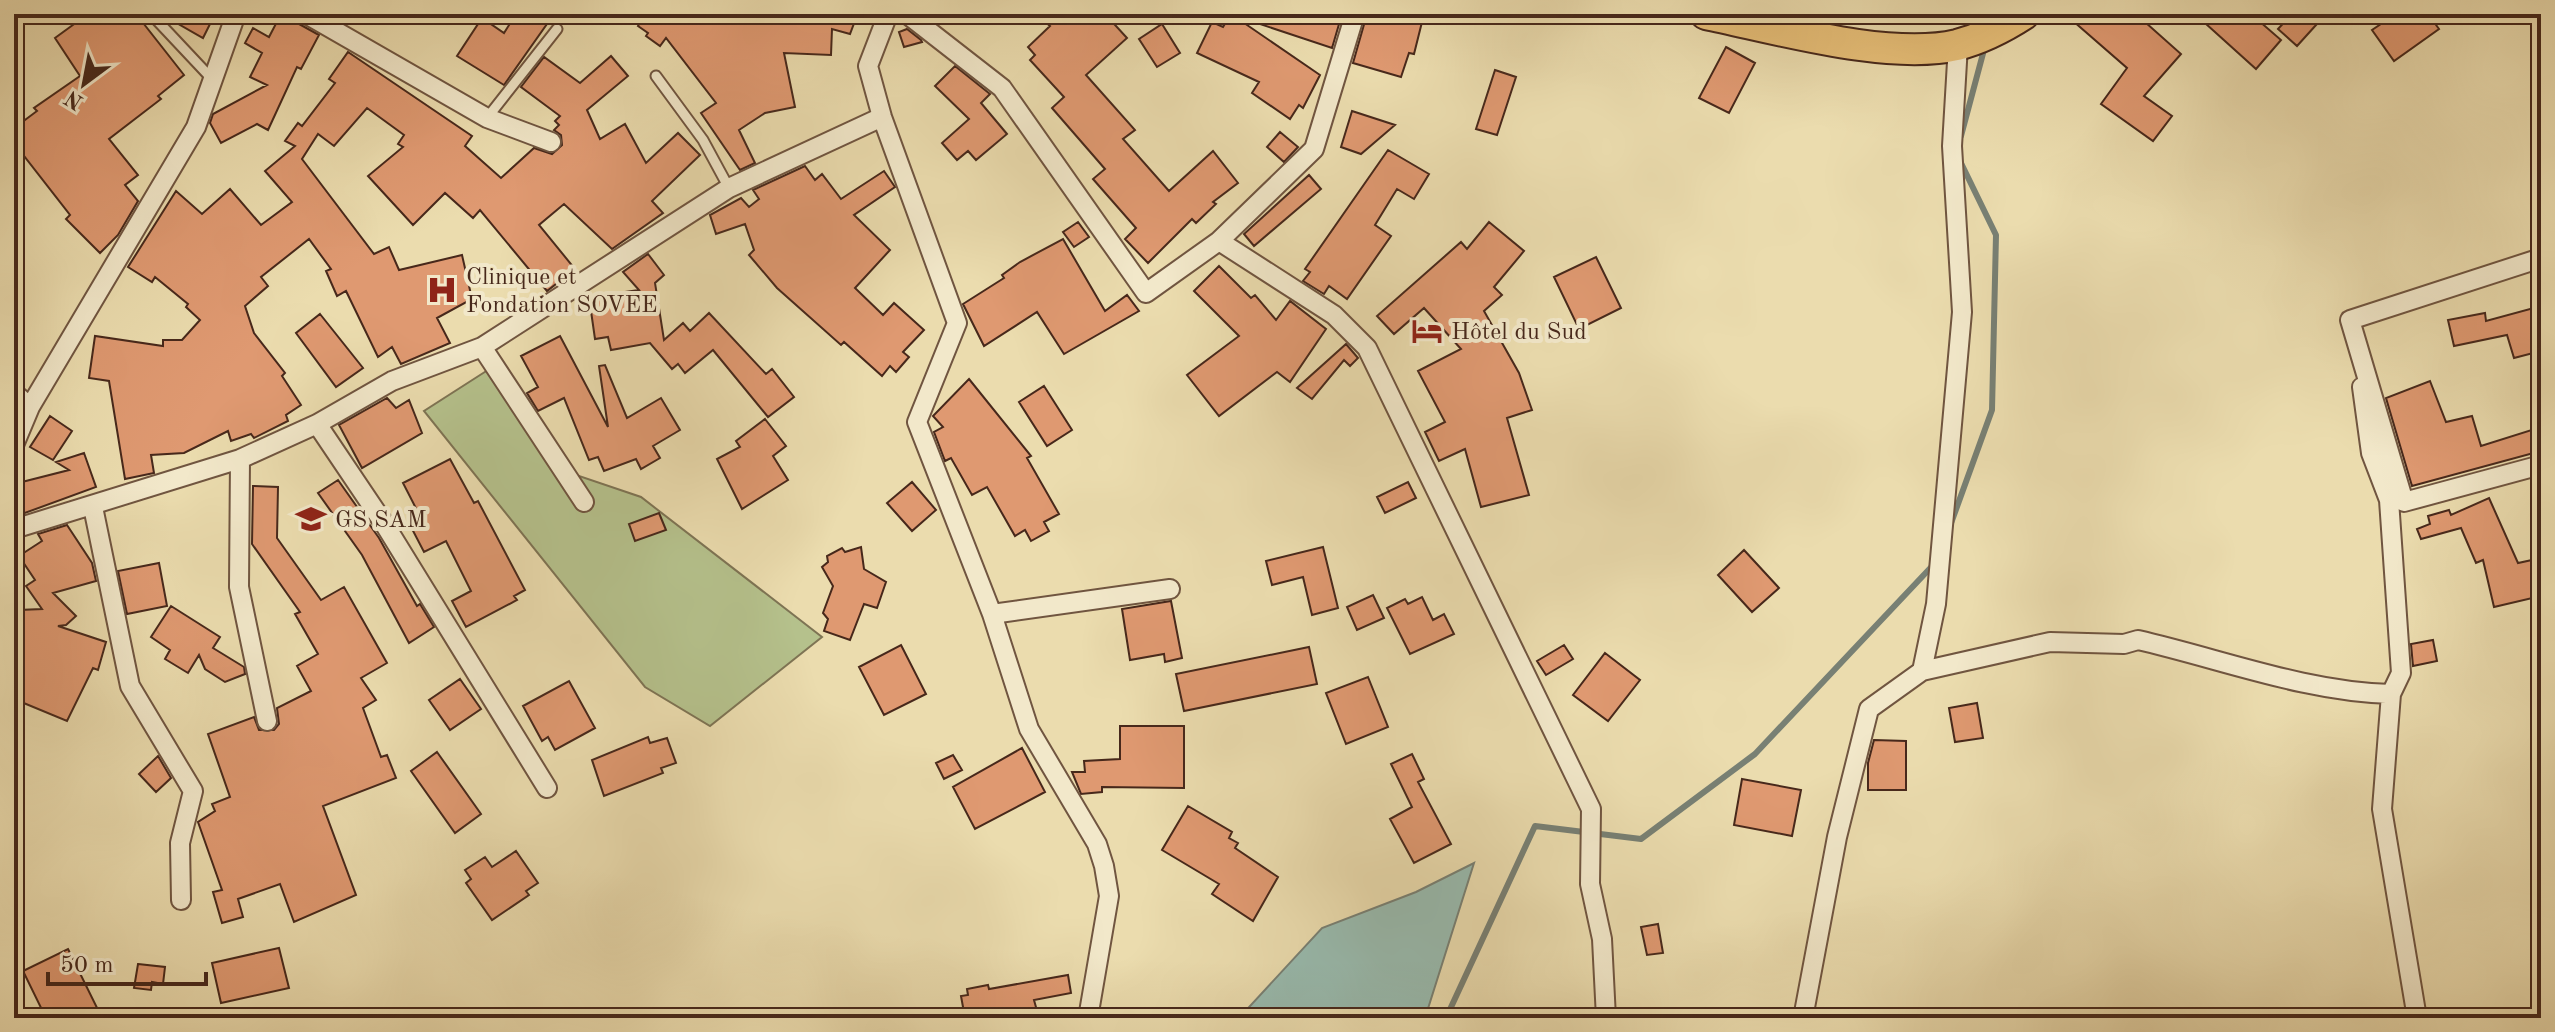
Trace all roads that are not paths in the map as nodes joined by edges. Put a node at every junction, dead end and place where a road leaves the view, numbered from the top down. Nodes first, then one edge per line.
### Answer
1 (151, 14) edge
2 (236, 14) edge
3 (306, 14) edge
4 (888, 14) edge
5 (907, 14) edge
6 (1355, 14) edge
7 (1706, 14) edge
8 (2024, 14) edge
9 (557, 29) dead end
10 (1951, 46) junction
11 (656, 76) dead end
12 (213, 80) junction
13 (882, 117) junction
14 (487, 118) junction
15 (551, 142) dead end
16 (729, 188) junction
17 (1219, 241) junction
18 (2541, 258) edge
19 (482, 347) junction
20 (2369, 384) junction
21 (14, 393) edge
22 (30, 407) junction
23 (317, 424) junction
24 (14, 445) edge
25 (240, 459) junction
26 (2541, 465) edge
27 (584, 502) dead end
28 (93, 507) junction
29 (14, 529) edge
30 (1170, 589) dead end
31 (992, 614) junction
32 (1922, 671) junction
33 (2391, 694) junction
34 (267, 721) dead end
35 (547, 788) dead end
36 (181, 900) dead end
37 (1088, 1018) edge
38 (1606, 1018) edge
39 (1803, 1018) edge
40 (2417, 1018) edge

1 - 12 lane
2 - 12 street
3 - 14 street
4 - 13 street
5 - 17 street
6 - 17 street
7 - 10 main road
8 - 10 main road
9 - 14 lane
10 - 32 street
11 - 16 lane
12 - 22 street
13 - 16 street
13 - 31 street
14 - 15 street
16 - 19 street
17 - 38 street
18 - 20 street
19 - 23 street
19 - 27 street
20 - 26 street
20 - 33 street
21 - 22 street
22 - 24 street
23 - 25 street
23 - 35 street
25 - 28 street
25 - 34 street
28 - 29 street
28 - 36 street
30 - 31 street
31 - 37 street
32 - 33 street
32 - 39 street
33 - 40 street

